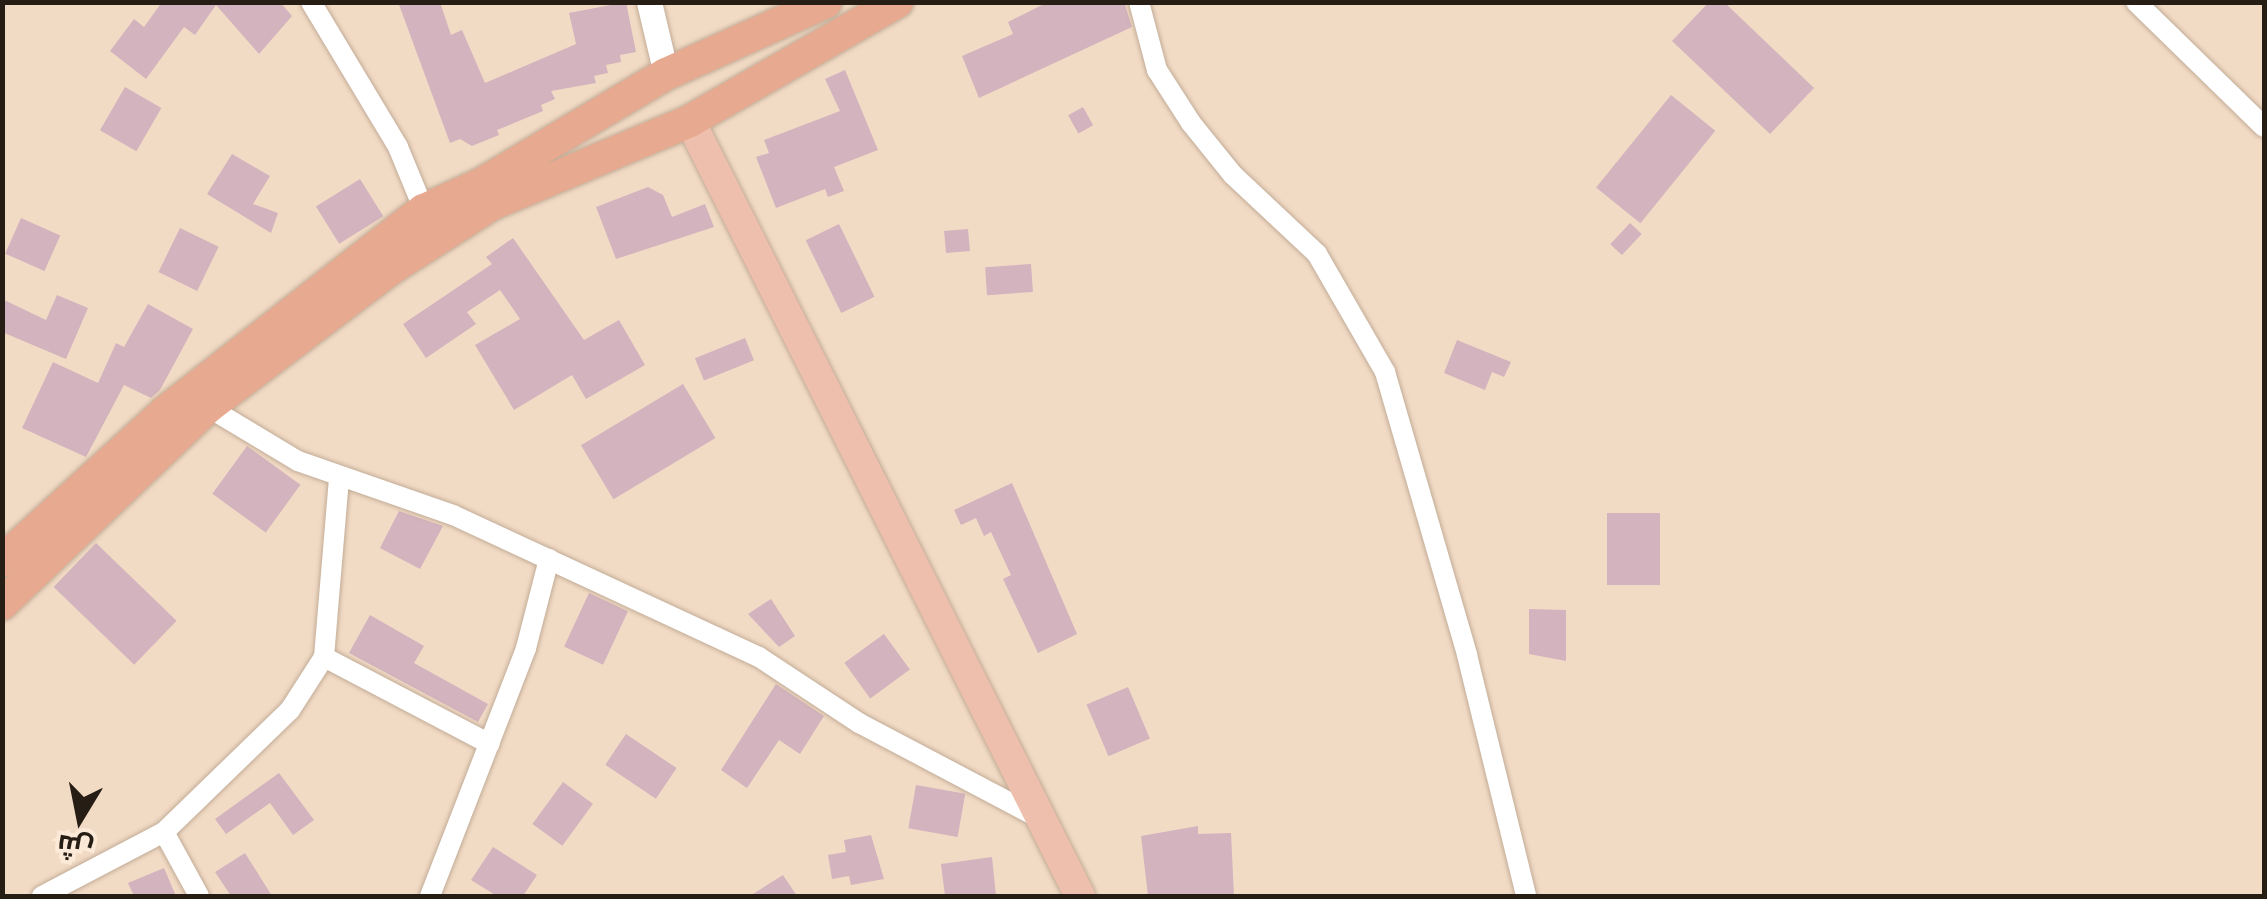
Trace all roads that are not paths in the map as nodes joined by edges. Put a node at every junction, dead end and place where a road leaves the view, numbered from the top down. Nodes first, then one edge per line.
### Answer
1 (311, 2) edge
2 (649, 2) edge
3 (826, 2) edge
4 (896, 2) edge
5 (1140, 2) edge
6 (2136, 2) edge
7 (730, 48) junction
8 (666, 74) junction
9 (748, 88) junction
10 (620, 102) junction
11 (690, 121) junction
12 (2264, 127) edge
13 (639, 142) junction
14 (488, 194) junction
15 (424, 210) junction
16 (208, 406) junction
17 (338, 477) junction
18 (550, 559) junction
19 (2, 561) edge
20 (2, 604) edge
21 (324, 656) junction
22 (490, 744) junction
23 (1042, 820) junction
24 (164, 832) junction
25 (42, 896) edge
26 (199, 896) edge
27 (430, 896) edge
28 (1080, 896) edge
29 (1526, 896) edge

1 - 15 street
2 - 8 street
3 - 7 highway
4 - 9 highway
5 - 29 street
6 - 12 street
7 - 8 highway
7 - 9 highway
8 - 10 highway
9 - 11 highway
10 - 13 highway
10 - 14 highway
11 - 13 highway
11 - 23 main road
13 - 14 highway
14 - 15 highway
14 - 16 highway
15 - 19 highway
16 - 17 street
16 - 20 highway
17 - 18 street
17 - 21 street
18 - 22 street
18 - 23 street
21 - 22 street
21 - 24 street
22 - 27 street
23 - 28 main road
24 - 25 street
24 - 26 street

